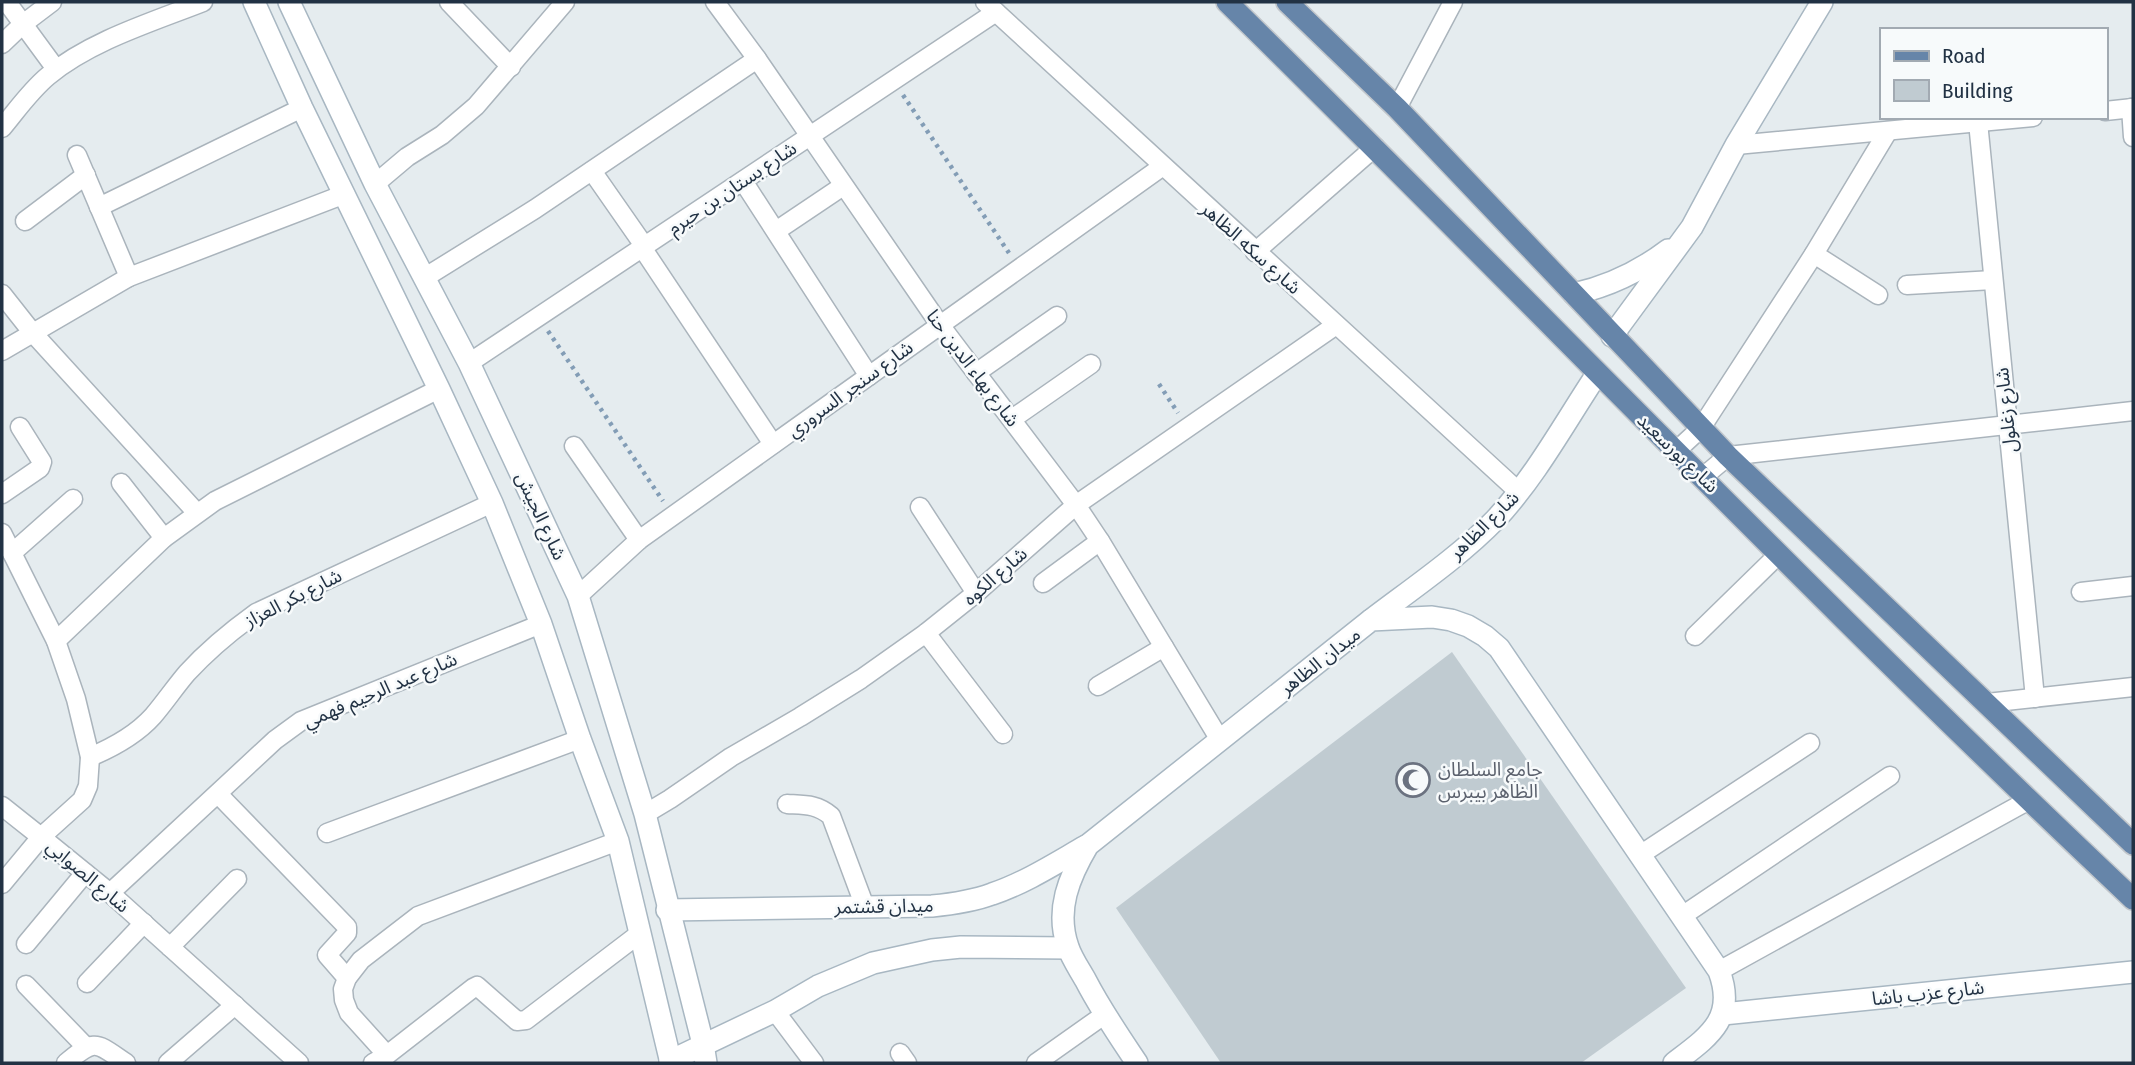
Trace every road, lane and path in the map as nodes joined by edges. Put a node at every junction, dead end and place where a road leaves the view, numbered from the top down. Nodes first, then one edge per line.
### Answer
1 (52, 2) edge
2 (203, 2) edge
3 (254, 2) edge
4 (289, 2) edge
5 (449, 2) edge
6 (565, 2) edge
7 (715, 2) edge
8 (1227, 2) edge
9 (1287, 2) edge
10 (1453, 2) edge
11 (1822, 2) edge
12 (9, 5) dead end
13 (990, 7) edge
14 (23, 24) junction
15 (2, 44) edge
16 (757, 59) junction
17 (511, 67) junction
18 (56, 69) junction
19 (893, 79) junction
20 (302, 108) junction
21 (1397, 108) junction
22 (2132, 108) edge
23 (2107, 111) edge
24 (2012, 119) edge
25 (1978, 122) junction
26 (2, 128) edge
27 (1888, 131) junction
28 (809, 136) junction
29 (2133, 137) edge
30 (1736, 145) junction
31 (1375, 147) junction
32 (77, 155) dead end
33 (1163, 166) junction
34 (592, 171) junction
35 (86, 175) junction
36 (743, 181) junction
37 (375, 184) junction
38 (843, 186) junction
39 (345, 194) junction
40 (99, 207) junction
41 (25, 221) dead end
42 (1692, 227) junction
43 (776, 231) junction
44 (644, 248) junction
45 (1255, 252) junction
46 (1814, 254) junction
47 (1019, 269) junction
48 (129, 277) junction
49 (424, 278) junction
50 (1993, 280) junction
51 (1907, 285) dead end
52 (1574, 293) junction
53 (2, 294) edge
54 (1878, 295) dead end
55 (538, 316) junction
56 (1057, 316) dead end
57 (1336, 325) junction
58 (940, 326) junction
59 (32, 332) junction
60 (1612, 336) junction
61 (2, 351) edge
62 (469, 363) junction
63 (1091, 364) dead end
64 (976, 373) junction
65 (1597, 373) junction
66 (869, 376) junction
67 (1159, 384) dead end
68 (439, 389) junction
69 (2133, 411) edge
70 (1012, 419) junction
71 (2008, 425) junction
72 (20, 427) dead end
73 (1188, 428) junction
74 (1701, 429) junction
75 (773, 444) junction
76 (574, 446) dead end
77 (1675, 452) junction
78 (1728, 456) junction
79 (1703, 477) junction
80 (121, 483) dead end
81 (1519, 492) junction
82 (2, 495) edge
83 (73, 499) dead end
84 (492, 503) junction
85 (1076, 505) junction
86 (919, 507) dead end
87 (197, 513) junction
88 (673, 516) junction
89 (2, 533) edge
90 (164, 538) junction
91 (639, 540) junction
92 (1100, 541) junction
93 (12, 553) junction
94 (1779, 554) junction
95 (1043, 583) dead end
96 (2133, 586) edge
97 (2081, 592) dead end
98 (976, 593) junction
99 (578, 596) junction
100 (1371, 620) junction
101 (541, 624) junction
102 (926, 633) junction
103 (1695, 636) dead end
104 (56, 641) junction
105 (1164, 647) junction
106 (1098, 686) dead end
107 (2133, 687) edge
108 (2035, 698) junction
109 (1987, 704) junction
110 (1003, 734) dead end
111 (580, 740) junction
112 (1220, 740) junction
113 (1810, 743) dead end
114 (90, 757) junction
115 (1891, 776) dead end
116 (218, 794) junction
117 (2029, 800) junction
118 (787, 804) dead end
119 (2, 806) edge
120 (645, 814) junction
121 (327, 833) dead end
122 (41, 837) junction
123 (618, 841) junction
124 (2133, 844) edge
125 (1088, 845) junction
126 (1640, 855) junction
127 (85, 873) junction
128 (237, 879) dead end
129 (2, 884) edge
130 (110, 893) junction
131 (2133, 899) edge
132 (864, 907) junction
133 (667, 910) junction
134 (1682, 916) junction
135 (144, 923) junction
136 (639, 934) junction
137 (26, 944) dead end
138 (170, 947) junction
139 (1069, 948) junction
140 (1719, 971) junction
141 (2133, 972) edge
142 (347, 978) junction
143 (87, 983) dead end
144 (26, 985) dead end
145 (235, 1005) junction
146 (775, 1012) junction
147 (1104, 1014) junction
148 (1723, 1014) junction
149 (86, 1047) junction
150 (704, 1054) edge
151 (380, 1059) edge
152 (670, 1062) edge
153 (66, 1063) edge
154 (125, 1063) edge
155 (167, 1063) edge
156 (299, 1063) edge
157 (814, 1063) edge
158 (1036, 1063) edge
159 (1137, 1063) edge
160 (1674, 1063) edge

1 - 14 street
2 - 18 street
3 - 20 main road, شارع الجيش
4 - 37 main road, شارع الجيش
5 - 17 street
6 - 17 street
7 - 16 street, شارع بهاء الدين حنا
8 - 31 main road, شارع بورسعيد
9 - 21 main road, شارع بورسعيد
10 - 21 street
11 - 30 main road
12 - 14 street
13 - 19 street, شارع بستان بن حيرم
13 - 33 street, شارع سكه الظاهر
14 - 15 street
14 - 18 street
16 - 28 street, شارع بهاء الدين حنا
16 - 34 street
17 - 37 street
18 - 26 street
19 - 28 street, شارع بستان بن حيرم
19 - 47 path
20 - 39 main road, شارع الجيش
20 - 40 street
21 - 52 main road, شارع بورسعيد
22 - 23 street
22 - 29 street
24 - 25 street
25 - 27 street
25 - 50 street, شارع زغلول
27 - 30 street
27 - 46 street
28 - 36 street, شارع بستان بن حيرم
28 - 38 street, شارع بهاء الدين حنا
30 - 42 main road
31 - 45 street
31 - 65 main road, شارع بورسعيد
32 - 35 street
33 - 45 street, شارع سكه الظاهر
33 - 47 street, شارع سنجر السروري
34 - 44 street
34 - 49 street
35 - 40 street
35 - 41 street
36 - 43 street
36 - 44 street, شارع بستان بن حيرم
37 - 49 main road, شارع الجيش
38 - 43 street
38 - 58 street, شارع بهاء الدين حنا
39 - 48 street
39 - 68 main road, شارع الجيش
40 - 48 street
42 - 52 main road
42 - 60 main road
43 - 66 street
44 - 55 street, شارع بستان بن حيرم
44 - 75 street
45 - 57 street, شارع سكه الظاهر
46 - 54 street
46 - 74 street
47 - 58 street, شارع سنجر السروري
48 - 59 street
49 - 62 main road, شارع الجيش
50 - 51 street
50 - 71 street, شارع زغلول
52 - 60 main road, شارع بورسعيد
53 - 59 street
55 - 62 street, شارع بستان بن حيرم
55 - 88 path
56 - 64 street
57 - 73 street, شارع الكوه
57 - 81 street, شارع سكه الظاهر
58 - 64 street, شارع بهاء الدين حنا
58 - 66 street, شارع سنجر السروري
59 - 61 street
59 - 87 street
60 - 74 main road, شارع بورسعيد
62 - 99 main road, شارع الجيش
63 - 70 street
64 - 70 street, شارع بهاء الدين حنا
65 - 77 main road, شارع بورسعيد
65 - 81 main road, شارع الظاهر
66 - 75 street, شارع سنجر السروري
67 - 73 path
68 - 84 main road, شارع الجيش
68 - 87 street
69 - 71 street
70 - 85 street, شارع بهاء الدين حنا
71 - 78 street
71 - 108 street, شارع زغلول
72 - 82 street
73 - 85 street, شارع الكوه
74 - 77 street
74 - 78 main road, شارع بورسعيد
75 - 88 street, شارع سنجر السروري
76 - 91 street
77 - 79 main road, شارع بورسعيد
78 - 79 street
78 - 109 main road, شارع بورسعيد
79 - 94 main road, شارع بورسعيد
80 - 90 street
81 - 100 main road, شارع الظاهر
83 - 93 street
84 - 101 main road, شارع الجيش
84 - 114 street, شارع بكر العزاز
85 - 92 street, شارع بهاء الدين حنا
85 - 98 street, شارع الكوه
86 - 98 street
87 - 90 street
88 - 91 street, شارع سنجر السروري
89 - 93 street, شارع الصوابي
90 - 104 street
91 - 99 street, شارع سنجر السروري
92 - 95 street
92 - 105 street, شارع بهاء الدين حنا
93 - 104 street, شارع الصوابي
94 - 103 street
94 - 117 main road, شارع بورسعيد
96 - 97 street
98 - 102 street, شارع الكوه
99 - 120 main road, شارع الجيش
100 - 112 main road, ميدان الظاهر
100 - 126 main road, ميدان الظاهر
101 - 111 main road, شارع الجيش
101 - 116 street, شارع عبد الرحيم فهمي
102 - 110 street
102 - 120 street, شارع الكوه
104 - 114 street, شارع الصوابي
105 - 106 street
105 - 112 street, شارع بهاء الدين حنا
107 - 108 street
108 - 109 street
109 - 124 main road, شارع بورسعيد
111 - 121 street
111 - 123 main road, شارع الجيش
112 - 125 main road, ميدان الظاهر
113 - 126 street
114 - 122 street, شارع الصوابي
115 - 134 street
116 - 130 street, شارع عبد الرحيم فهمي
116 - 142 street
117 - 131 main road, شارع بورسعيد
117 - 140 street
118 - 132 street
119 - 122 street
120 - 133 main road, شارع الجيش
122 - 127 street, شارع الصوابي
122 - 129 street
123 - 136 main road, شارع الجيش
123 - 142 street
125 - 132 main road, ميدان قشتمر
125 - 139 main road, ميدان الظاهر
126 - 134 main road, ميدان الظاهر
127 - 130 street, شارع الصوابي
127 - 137 street
128 - 138 street
130 - 135 street, شارع الصوابي
132 - 133 main road, ميدان قشتمر
133 - 150 main road, شارع الجيش
134 - 140 main road, ميدان الظاهر
135 - 138 street, شارع الصوابي
135 - 143 street
136 - 151 street
136 - 152 main road, شارع الجيش
138 - 145 street, شارع الصوابي
139 - 146 main road
139 - 147 main road, ميدان الظاهر
140 - 148 main road, ميدان الظاهر
141 - 148 main road, شارع عزب باشا
142 - 151 street
144 - 149 street
145 - 155 street
145 - 156 street, شارع الصوابي
146 - 150 main road
146 - 157 street
147 - 158 street
147 - 159 main road, ميدان الظاهر
148 - 160 main road
149 - 153 street
149 - 154 street
150 - 152 main road

